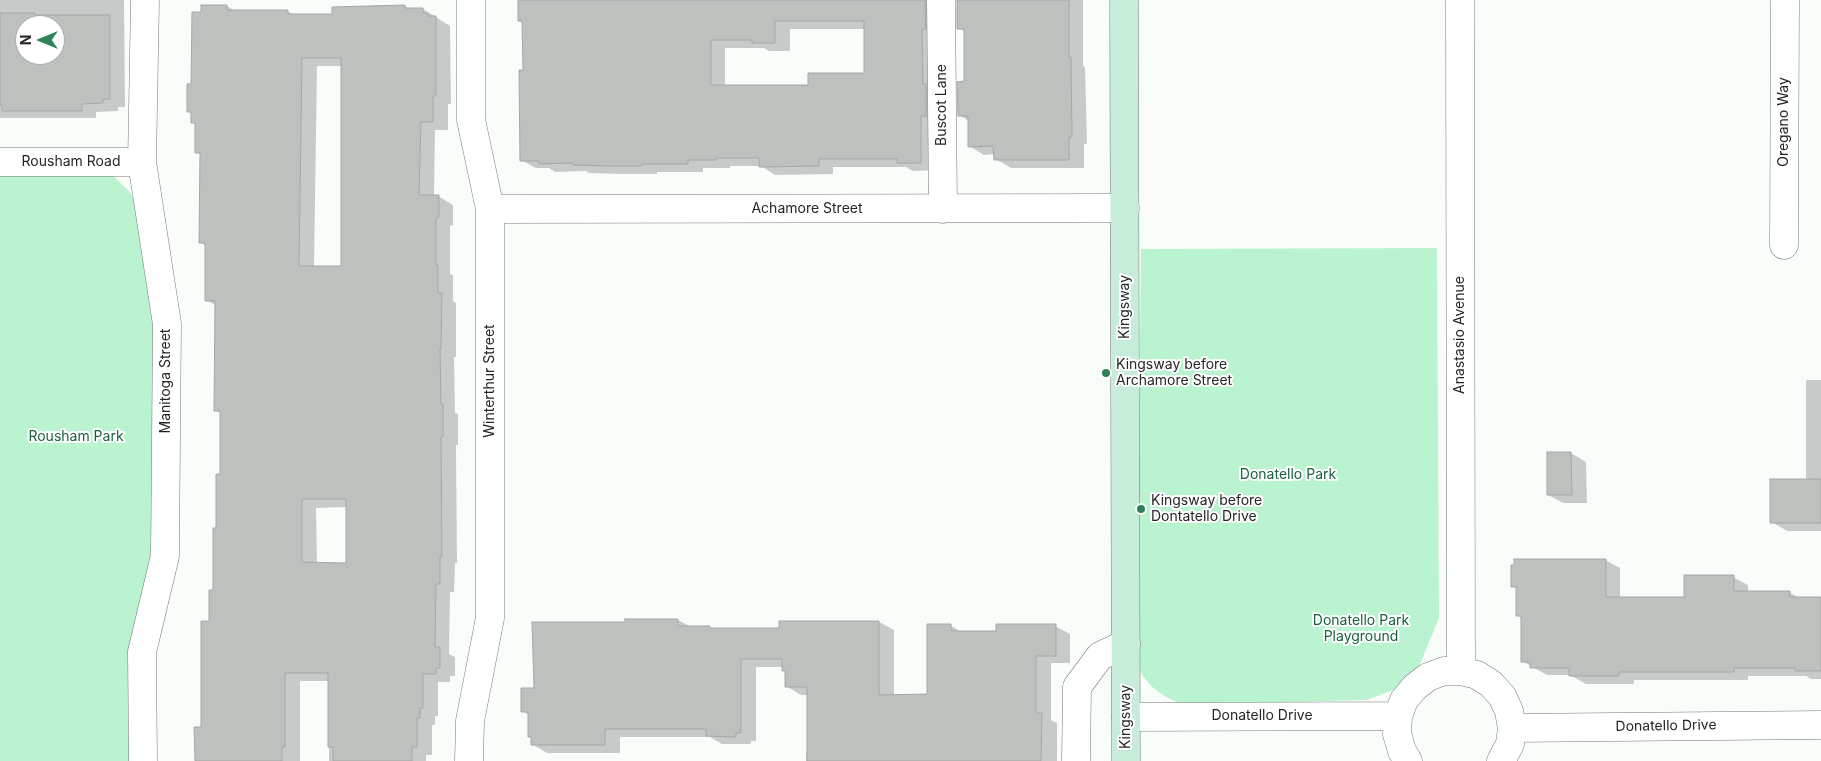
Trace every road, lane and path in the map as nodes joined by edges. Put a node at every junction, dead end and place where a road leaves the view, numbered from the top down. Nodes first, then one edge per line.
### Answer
1 (145, 0) edge
2 (471, 0) edge
3 (941, 0) edge
4 (1124, 0) edge
5 (1460, 0) edge
6 (1785, 0) edge
7 (0, 162) edge
8 (142, 162) junction
9 (1125, 208) junction
10 (490, 209) junction
11 (943, 209) junction
12 (1784, 245) dead end
13 (1126, 644) junction
14 (1461, 671) junction
15 (1398, 716) junction
16 (1126, 717) junction
17 (1821, 725) edge
18 (1512, 728) junction
19 (143, 761) edge
20 (469, 761) edge
21 (1076, 761) edge
22 (1126, 761) edge
23 (1408, 761) edge
24 (1501, 761) edge

1 - 8 street, Manitoga Street
2 - 10 street, Winterthur Street
3 - 11 street, Buscot Lane
4 - 9 street, Kingsway
5 - 14 street, Anastasio Avenue
6 - 12 street, Oregano Way
7 - 8 street, Rousham Road
8 - 19 street, Manitoga Street
9 - 11 street, Achamore Street
9 - 13 street, Kingsway
10 - 11 street, Achamore Street
10 - 20 street, Winterthur Street
13 - 16 street, Kingsway
13 - 21 street
14 - 15 street
14 - 18 street
15 - 16 street, Donatello Drive
15 - 23 street
16 - 22 street, Kingsway
17 - 18 street, Donatello Drive
18 - 24 street

